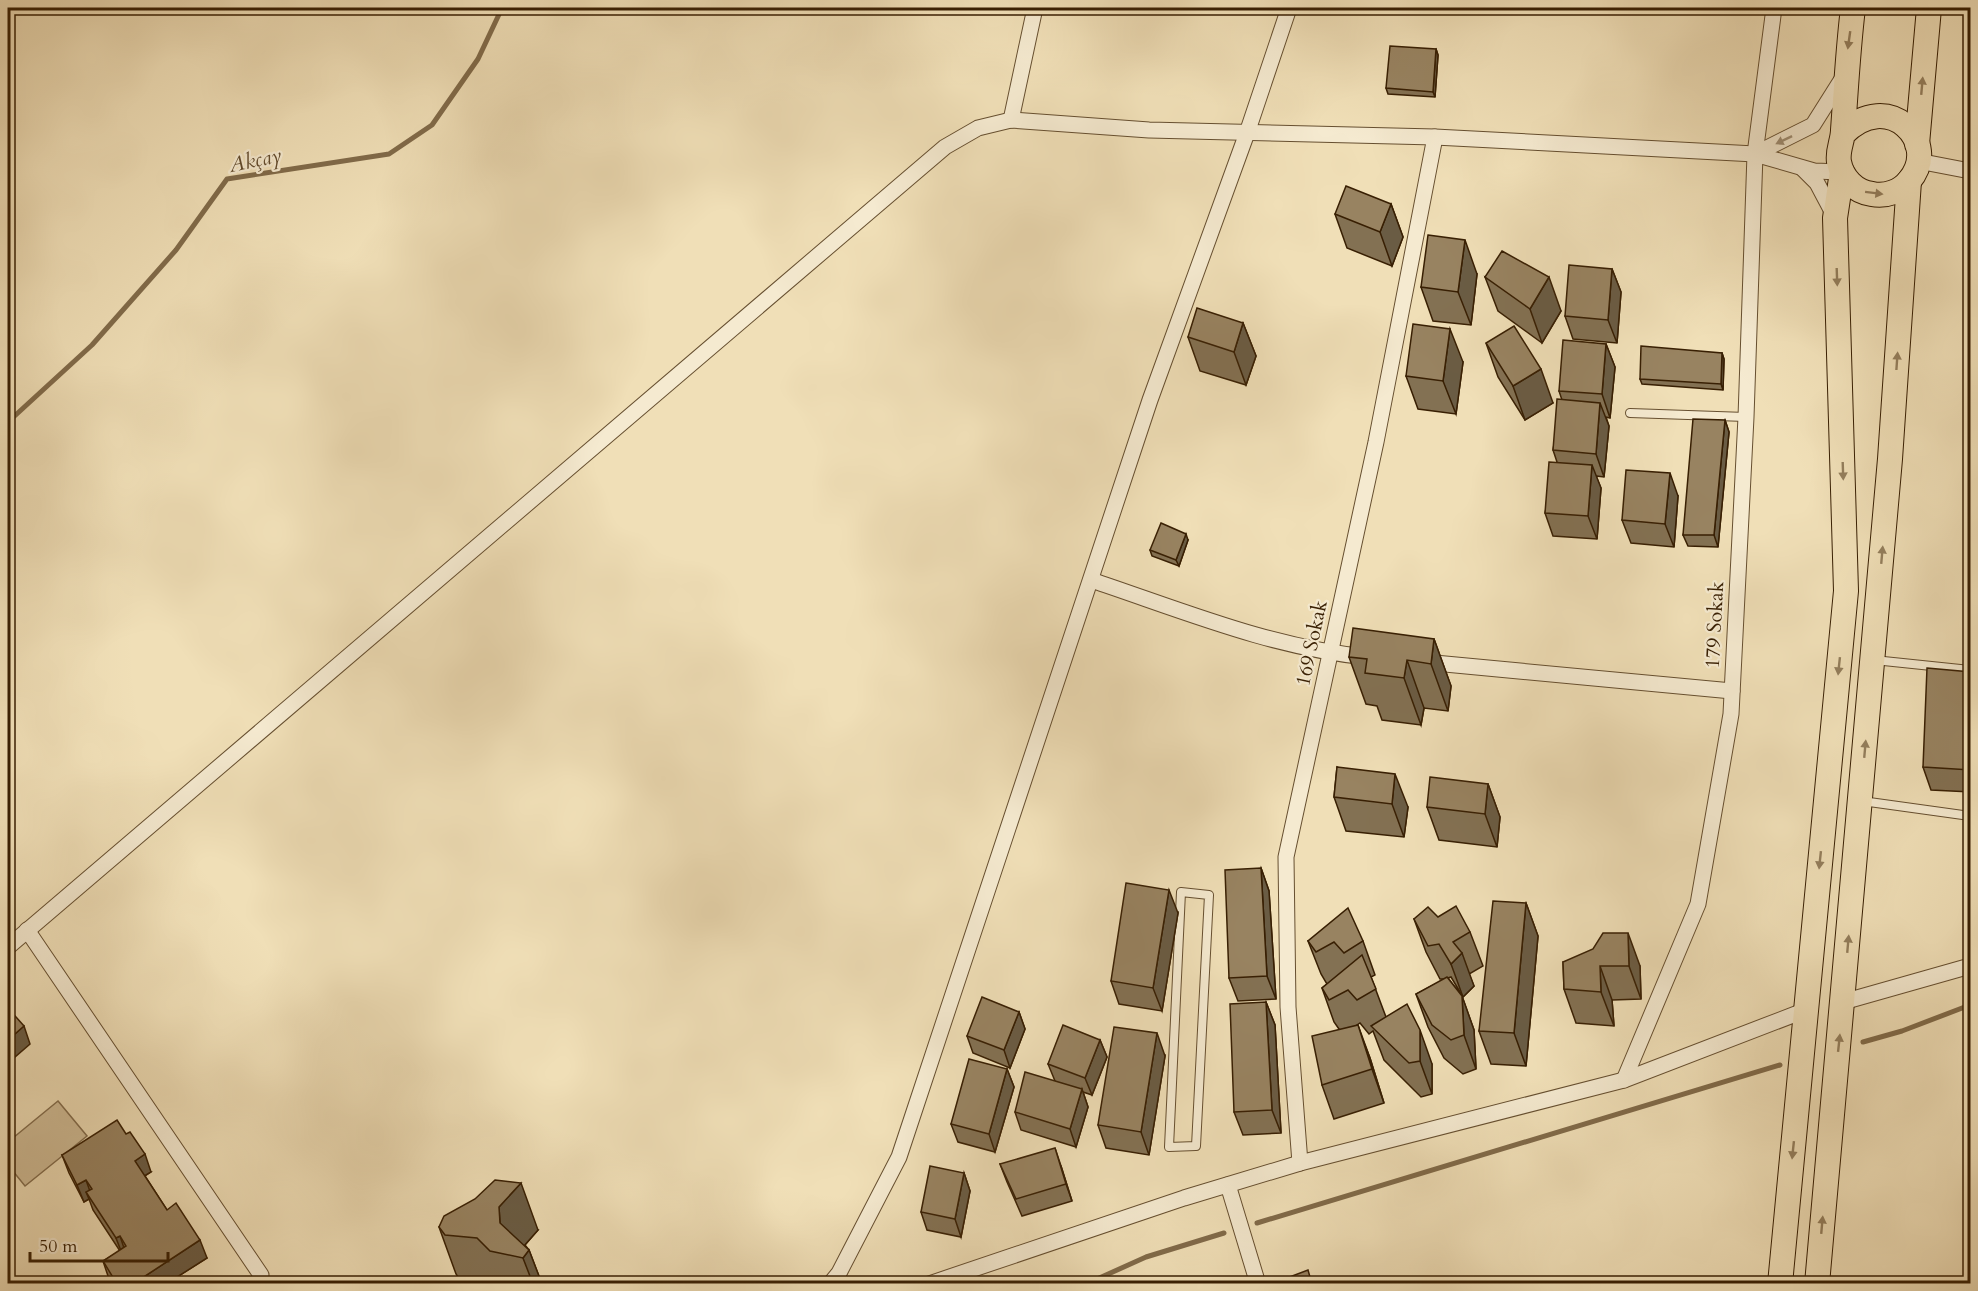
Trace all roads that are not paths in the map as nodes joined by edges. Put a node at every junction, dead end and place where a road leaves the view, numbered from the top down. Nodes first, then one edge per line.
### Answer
1 (1035, 8) edge
2 (1289, 8) edge
3 (1773, 8) edge
4 (1853, 8) edge
5 (1929, 8) edge
6 (1846, 73) junction
7 (1011, 120) junction
8 (1813, 125) junction
9 (1247, 133) junction
10 (1843, 134) junction
11 (1435, 137) junction
12 (1755, 154) junction
13 (1915, 162) junction
14 (1802, 168) junction
15 (1971, 171) edge
16 (1842, 172) junction
17 (1835, 218) junction
18 (1630, 413) dead end
19 (1746, 417) junction
20 (1091, 580) junction
21 (1331, 654) junction
22 (1378, 658) edge
23 (1873, 660) junction
24 (1413, 661) edge
25 (1971, 670) edge
26 (1732, 691) junction
27 (1861, 801) junction
28 (1971, 816) edge
29 (1209, 895) joint
30 (27, 930) junction
31 (8, 947) edge
32 (1971, 966) edge
33 (1843, 1002) junction
34 (1806, 1010) junction
35 (1624, 1080) junction
36 (1300, 1163) junction
37 (1228, 1185) junction
38 (264, 1279) edge
39 (247, 1284) edge
40 (830, 1284) edge
41 (929, 1284) edge
42 (1258, 1284) edge
43 (1780, 1284) edge
44 (1817, 1284) edge

1 - 7 street
2 - 9 street
3 - 12 street, 179 Sokak
4 -> 6 highway
13 -> 5 highway
6 - 8 street
6 - 10 highway
7 - 9 street
7 - 30 street
8 - 10 street
8 -> 12 street
9 - 11 street
9 - 20 street
10 - 13 highway
10 - 16 highway
11 - 12 street
11 - 21 street, 169 Sokak
12 - 14 street
12 - 19 street, 179 Sokak
13 - 15 street
16 -> 13 highway
23 -> 13 highway
14 - 16 street
14 - 17 street
16 - 17 highway
17 -> 34 highway
18 - 19 lane
19 - 26 street, 179 Sokak
20 - 21 street
20 - 40 street
21 - 22 street
21 - 36 street, 169 Sokak
23 - 25 lane
27 -> 23 highway
24 - 26 street
26 - 35 street, 179 Sokak
27 - 28 lane
33 -> 27 highway
29 - 29 lane
30 - 31 street
30 - 38 street
32 - 33 street
44 -> 33 highway
34 - 35 street
34 -> 43 highway
35 - 36 street
36 - 37 street
37 - 41 street
37 - 42 street
38 - 39 street

